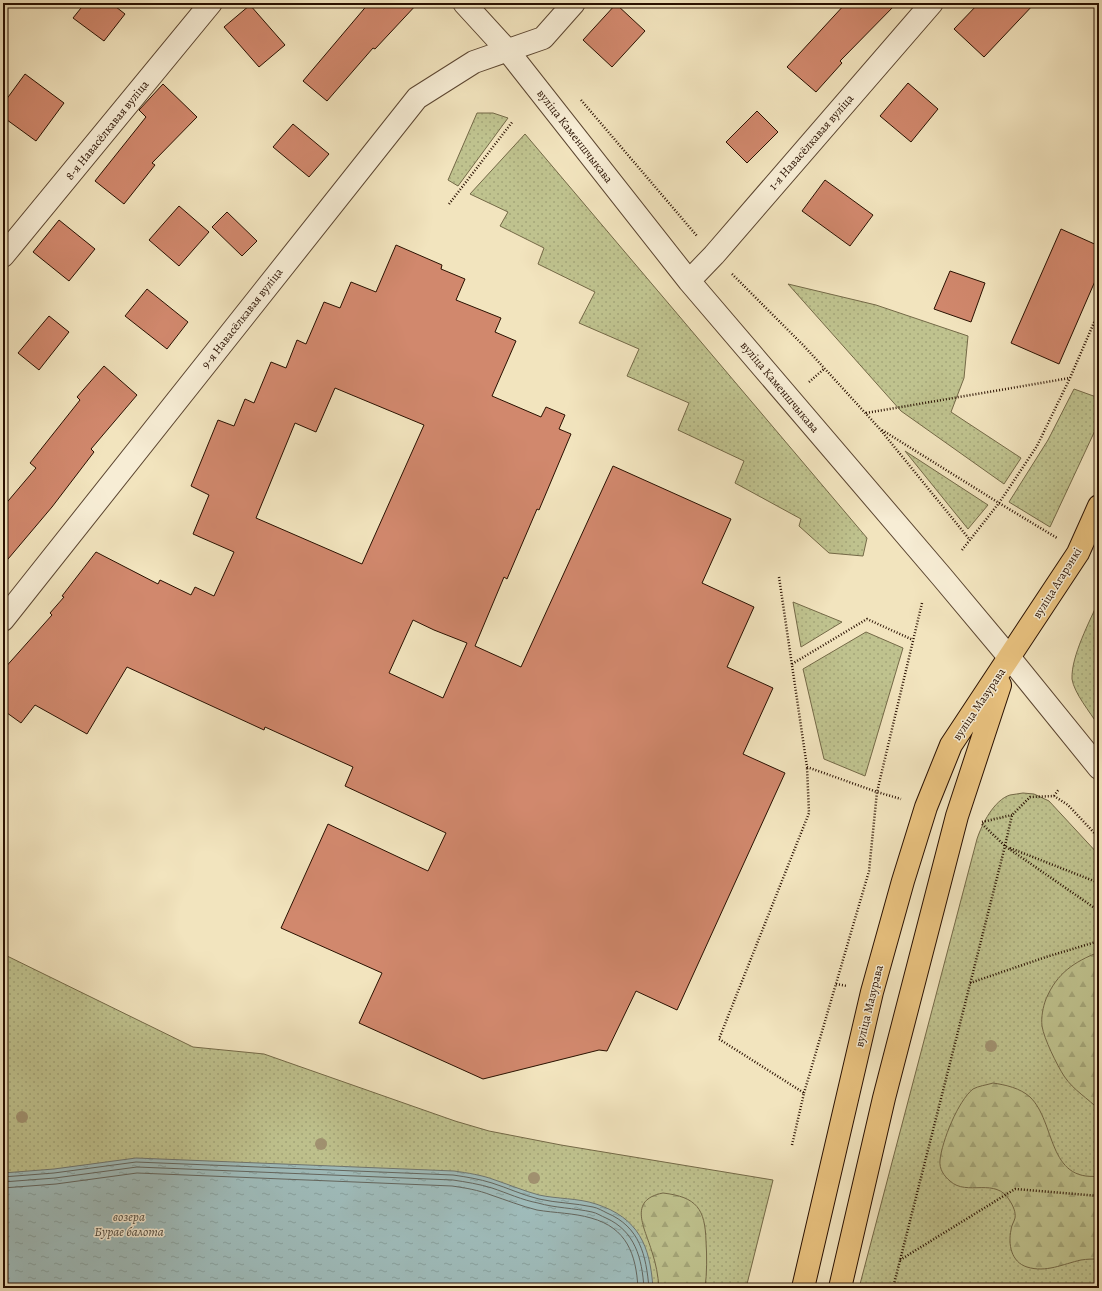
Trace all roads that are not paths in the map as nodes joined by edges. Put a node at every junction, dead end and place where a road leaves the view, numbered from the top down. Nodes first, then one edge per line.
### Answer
1 (211, 3) edge
2 (464, 3) edge
3 (574, 3) edge
4 (932, 3) edge
5 (508, 51) junction
6 (3, 256) edge
7 (689, 280) junction
8 (1099, 506) edge
9 (3, 620) edge
10 (1010, 657) junction
11 (1099, 768) edge
12 (803, 1288) edge
13 (840, 1288) edge

1 - 6 street, 8-я Навасёлкавая вуліца
2 - 5 street, вуліца Каменшчыкава
3 - 5 street, 9-я Навасёлкавая вуліца
4 - 7 street, 1-я Навасёлкавая вуліца
5 - 7 street, вуліца Каменшчыкава
5 - 9 street, 9-я Навасёлкавая вуліца
7 - 10 street, вуліца Каменшчыкава
8 - 10 main road, вуліца Агарэнкі
10 - 11 street, вуліца Каменшчыкава
10 - 12 main road, вуліца Мазурава
10 - 13 main road, вуліца Мазурава

